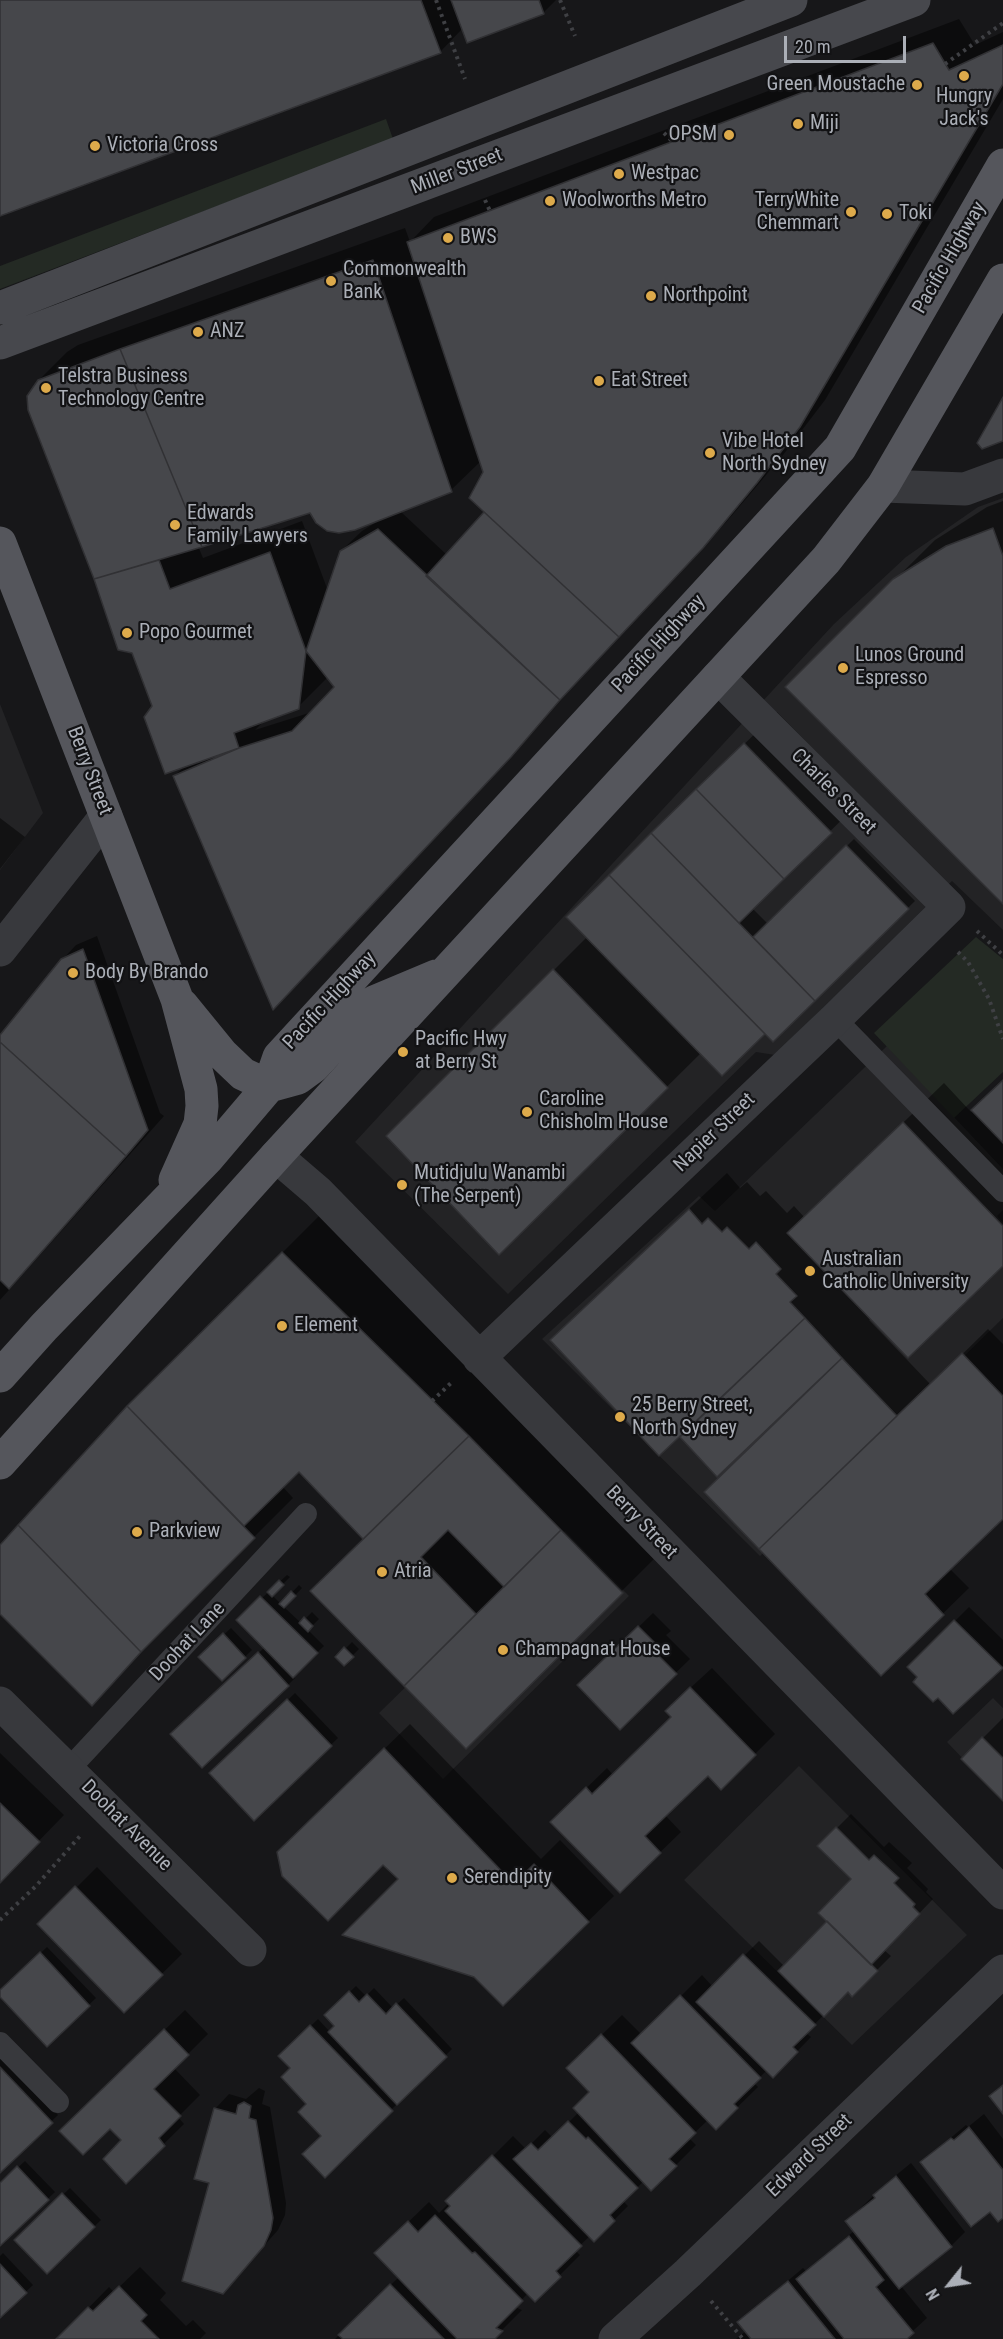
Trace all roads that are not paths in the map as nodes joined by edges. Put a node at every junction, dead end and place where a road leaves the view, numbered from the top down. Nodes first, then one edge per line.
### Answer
1 (791, 0) edge
2 (914, 0) edge
3 (1003, 165) edge
4 (1003, 280) edge
5 (0, 308) edge
6 (0, 343) edge
7 (1003, 475) edge
8 (883, 486) junction
9 (0, 543) edge
10 (718, 677) junction
11 (106, 816) junction
12 (949, 907) joint
13 (0, 950) edge
14 (446, 972) junction
15 (177, 999) junction
16 (835, 1019) junction
17 (269, 1086) junction
18 (276, 1156) junction
19 (1003, 1191) edge
20 (163, 1203) junction
21 (479, 1358) junction
22 (0, 1376) edge
23 (0, 1462) edge
24 (306, 1514) dead end
25 (0, 1703) edge
26 (69, 1769) junction
27 (1003, 1893) edge
28 (250, 1950) dead end
29 (1003, 1971) edge
30 (0, 2043) edge
31 (58, 2102) dead end
32 (615, 2339) edge

1 - 5 main road, Miller Street
2 - 6 main road, Miller Street
3 - 17 main road, Pacific Highway
4 - 8 main road, Pacific Highway
7 - 8 street
8 - 10 main road, Pacific Highway
9 - 11 main road, Berry Street
10 - 12 street, Charles Street
10 - 14 main road, Pacific Highway
11 - 13 street
11 - 15 main road, Berry Street
12 - 16 street, Napier Street
14 - 17 main road, Pacific Highway
14 - 18 main road, Pacific Highway
15 - 17 main road, Berry Street
15 - 20 main road, Berry Street
16 - 19 lane
16 - 21 street, Napier Street
17 - 20 main road, Pacific Highway
18 - 21 street, Berry Street
18 - 23 main road, Pacific Highway
20 - 22 main road, Pacific Highway
21 - 27 street, Berry Street
24 - 26 lane, Doohat Lane
25 - 26 street, Doohat Avenue
26 - 28 street, Doohat Avenue
29 - 32 street, Edward Street
30 - 31 lane

